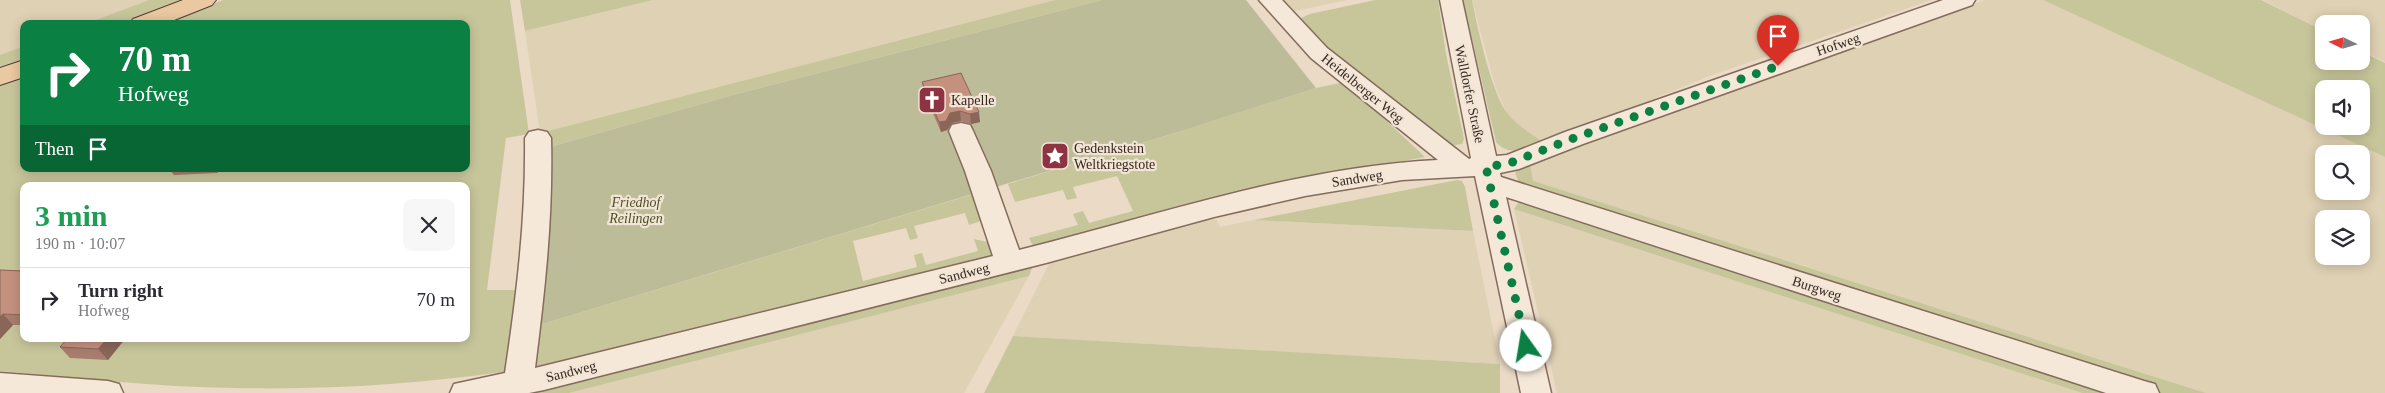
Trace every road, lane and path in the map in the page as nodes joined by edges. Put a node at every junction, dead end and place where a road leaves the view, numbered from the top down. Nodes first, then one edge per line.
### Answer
1 (204, 0) edge
2 (1270, 0) edge
3 (1452, 0) edge
4 (1964, 0) edge
5 (152, 20) edge
6 (20, 70) edge
7 (0, 77) edge
8 (960, 131) dead end
9 (538, 138) dead end
10 (1480, 173) junction
11 (1009, 261) junction
12 (518, 384) junction
13 (0, 385) edge
14 (108, 393) edge
15 (465, 393) edge
16 (1536, 393) edge
17 (2144, 393) edge

1 - 5 main road
2 - 10 street, Heidelberger Weg
3 - 10 street, Walldorfer Straße
4 - 10 street, Hofweg
6 - 7 main road
8 - 11 street
9 - 12 street
10 - 11 street, Sandweg
10 - 16 street, Walldorfer Straße
10 - 17 street, Burgweg
11 - 12 street, Sandweg
12 - 15 street, Sandweg
13 - 14 street

